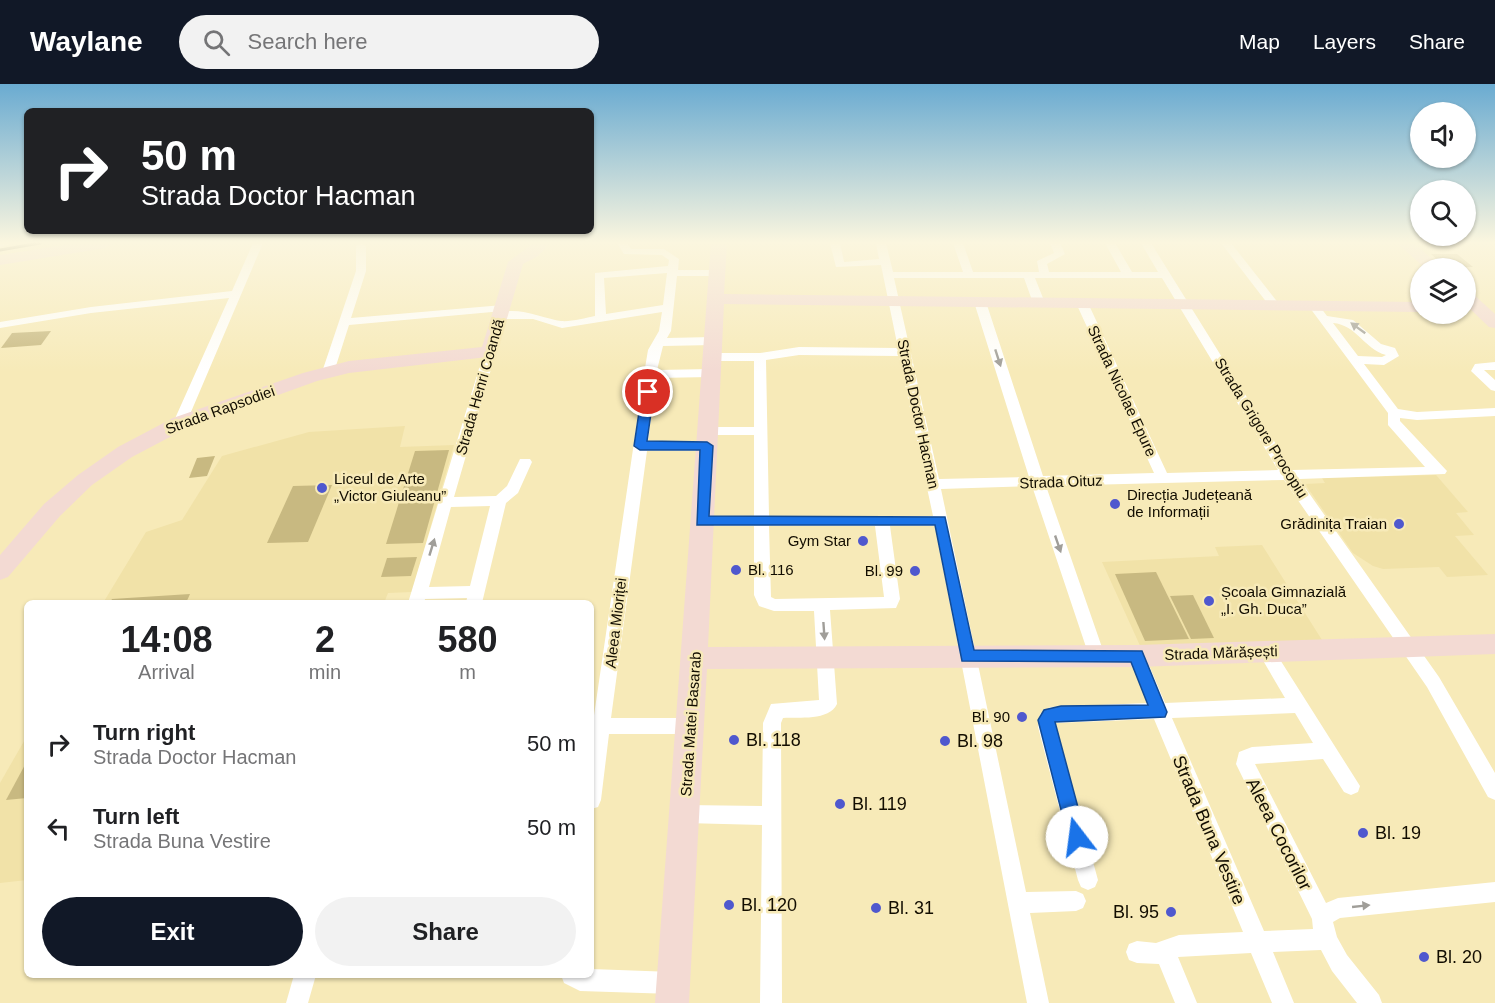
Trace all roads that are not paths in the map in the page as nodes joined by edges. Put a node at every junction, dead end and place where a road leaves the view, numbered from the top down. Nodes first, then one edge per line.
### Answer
1 (239, 286) edge
2 (356, 286) edge
3 (509, 286) edge
4 (599, 286) edge
5 (671, 286) edge
6 (717, 286) edge
7 (889, 286) edge
8 (1032, 286) edge
9 (1173, 286) edge
10 (1259, 286) edge
11 (236, 294) junction
12 (716, 299) junction
13 (892, 301) junction
14 (980, 302) junction
15 (1039, 303) junction
16 (1082, 303) junction
17 (1184, 304) junction
18 (1476, 305) edge
19 (1275, 306) junction
20 (669, 307) junction
21 (1410, 308) edge
22 (502, 312) junction
23 (1319, 312) junction
24 (601, 320) junction
25 (344, 322) junction
26 (1495, 323) edge
27 (0, 326) edge
28 (661, 342) junction
29 (490, 352) junction
30 (904, 352) junction
31 (712, 357) junction
32 (760, 357) junction
33 (1355, 360) junction
34 (1495, 366) edge
35 (328, 372) junction
36 (651, 374) junction
37 (1495, 387) edge
38 (1495, 412) edge
39 (1394, 413) junction
40 (180, 423) junction
41 (761, 431) junction
42 (707, 438) junction
43 (640, 446) junction
44 (525, 462) dead end
45 (1288, 475) junction
46 (1163, 479) junction
47 (1038, 483) junction
48 (933, 484) junction
49 (499, 501) junction
50 (446, 502) junction
51 (941, 520) junction
52 (702, 521) junction
53 (761, 521) junction
54 (882, 521) junction
55 (0, 571) edge
56 (475, 597) edge
57 (417, 598) edge
58 (822, 605) junction
59 (1495, 644) edge
60 (1409, 648) junction
61 (1266, 652) junction
62 (1097, 656) junction
63 (1137, 656) junction
64 (826, 657) junction
65 (968, 657) junction
66 (695, 658) junction
67 (1299, 705) junction
68 (1159, 712) junction
69 (602, 726) junction
70 (691, 726) junction
71 (1328, 750) junction
72 (594, 780) edge
73 (1351, 786) dead end
74 (1495, 791) edge
75 (685, 814) junction
76 (771, 816) junction
77 (1089, 880) dead end
78 (1495, 892) edge
79 (1076, 901) dead end
80 (1017, 903) junction
81 (1322, 917) junction
82 (1327, 939) junction
83 (1257, 943) junction
84 (1137, 952) dead end
85 (1159, 952) junction
86 (304, 978) edge
87 (577, 978) edge
88 (673, 993) edge
89 (297, 1003) edge
90 (771, 1003) edge
91 (1038, 1003) edge
92 (1186, 1003) edge
93 (1283, 1003) edge
94 (1371, 1003) edge

1 - 11 street
2 - 25 street
3 - 22 street, Strada Henri Coandă
4 - 24 street
5 - 20 street, Aleea Mioriței
6 - 12 street, Strada Matei Basarab
7 - 13 street, Strada Doctor Hacman
8 - 15 street
9 - 17 street, Strada Grigore Procopiu
10 - 19 street
11 - 27 street
11 - 40 street
12 - 13 street
12 - 31 street, Strada Matei Basarab
13 - 14 street
13 - 30 street, Strada Doctor Hacman
14 - 15 street
14 -> 47 street
15 - 16 street
16 - 17 street
16 - 46 street, Strada Nicolae Epure
17 - 19 street
17 - 45 street, Strada Grigore Procopiu
18 - 26 street
19 - 23 street
20 - 24 street
20 - 28 street, Aleea Mioriței
21 - 23 street
22 - 24 street
22 - 25 street, Strada Henri Coandă
22 - 29 street, Strada Henri Coandă
23 - 33 street
33 -> 23 street
25 - 35 street
28 - 31 street
28 - 36 street, Aleea Mioriței
29 - 35 street, Strada Rapsodiei
29 - 50 street, Strada Henri Coandă
30 - 32 street
30 - 48 street, Strada Doctor Hacman
31 - 32 street
31 - 36 street
31 - 42 street, Strada Matei Basarab
32 - 41 street
33 - 39 street
34 - 37 street
35 - 40 street, Strada Rapsodiei
36 - 43 street, Aleea Mioriței
38 - 39 street
39 - 45 street, Strada Oituz
40 - 55 street, Strada Rapsodiei
41 - 42 street
41 - 53 street
42 - 43 street
42 - 52 street, Strada Matei Basarab
43 - 69 street, Aleea Mioriței
44 - 49 street
45 - 46 street, Strada Oituz
45 - 60 street, Strada Grigore Procopiu
46 - 47 street, Strada Oituz
47 - 48 street, Strada Oituz
47 -> 62 street
48 - 51 street, Strada Doctor Hacman
49 - 50 street
49 - 56 street
57 -> 50 street, Strada Henri Coandă
51 - 54 street
51 - 65 street, Strada Doctor Hacman
52 - 53 street
52 - 66 street, Strada Matei Basarab
53 - 54 street
53 - 58 street
54 - 58 street
56 - 57 street
58 -> 64 street
59 - 60 street, Strada Mărășești
60 - 61 street, Strada Mărășești
60 - 74 street, Strada Grigore Procopiu
61 - 63 street, Strada Mărășești
61 - 67 street
62 - 63 street, Strada Mărășești
62 - 65 street, Strada Mărășești
63 - 68 street, Strada Buna Vestire
64 - 65 street, Strada Mărășești
64 - 66 street, Strada Mărășești
64 - 76 street
65 - 80 street, Strada Doctor Hacman
66 - 70 street, Strada Matei Basarab
67 - 68 street
67 - 71 street
68 - 77 street
68 - 83 street, Strada Buna Vestire
69 - 70 street
69 - 72 street, Aleea Mioriței
70 - 75 street, Strada Matei Basarab
71 - 73 street
71 - 81 street, Aleea Cocorilor
75 - 76 street
75 - 88 street, Strada Matei Basarab
76 - 90 street
81 -> 78 street
79 - 80 street
80 - 91 street, Strada Doctor Hacman
81 - 82 street, Aleea Cocorilor
82 - 83 street
82 - 94 street, Aleea Cocorilor
83 - 85 street
83 - 93 street, Strada Buna Vestire
84 - 85 street
85 - 92 street
86 - 89 street
87 - 88 street

